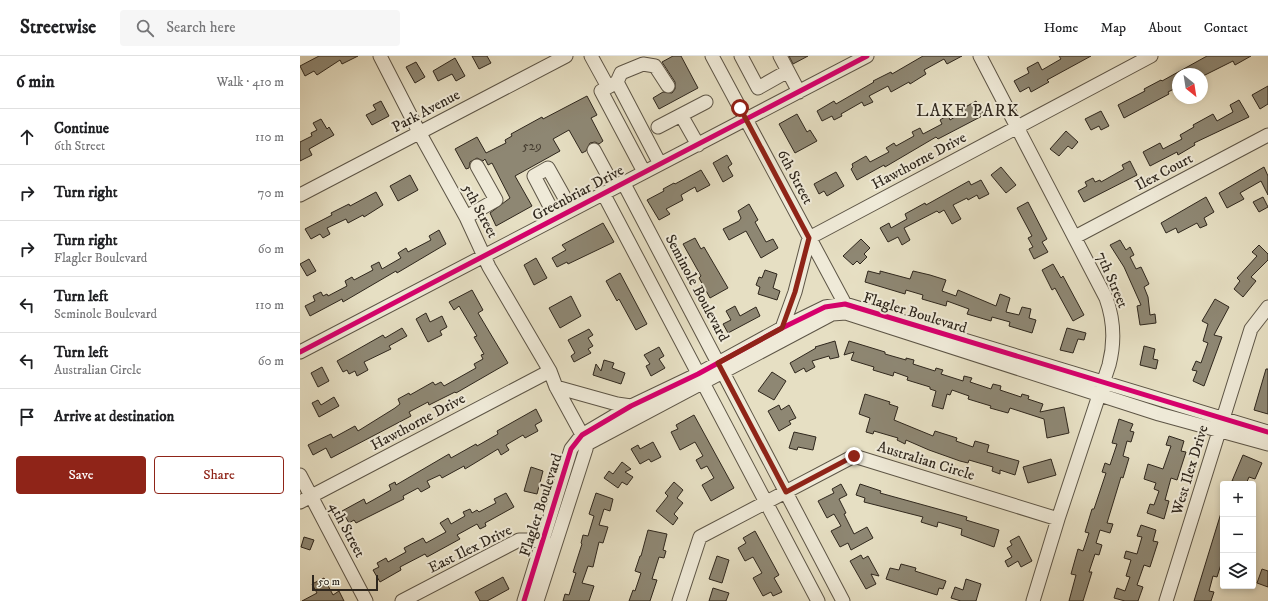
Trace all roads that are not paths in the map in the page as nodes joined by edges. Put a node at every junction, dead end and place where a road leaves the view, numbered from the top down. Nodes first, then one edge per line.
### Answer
1 (380, 56) edge
2 (566, 56) edge
3 (591, 56) edge
4 (740, 56) edge
5 (780, 56) edge
6 (867, 56) edge
7 (980, 56) edge
8 (1151, 56) edge
9 (718, 58) edge
10 (788, 71) junction
11 (612, 84) junction
12 (668, 86) dead end
13 (799, 92) junction
14 (706, 102) dead end
15 (681, 115) junction
16 (746, 120) junction
17 (658, 127) dead end
18 (1017, 127) junction
19 (419, 132) junction
20 (1268, 135) edge
21 (698, 145) junction
22 (594, 150) dead end
23 (660, 164) junction
24 (477, 166) dead end
25 (644, 172) junction
26 (613, 188) junction
27 (300, 195) edge
28 (572, 210) junction
29 (466, 217) junction
30 (556, 218) junction
31 (1075, 237) junction
32 (809, 238) junction
33 (485, 255) junction
34 (1268, 307) edge
35 (845, 308) junction
36 (782, 328) junction
37 (300, 352) edge
38 (720, 367) junction
39 (550, 371) junction
40 (700, 378) junction
41 (556, 387) junction
42 (1102, 388) junction
43 (631, 406) junction
44 (1221, 424) junction
45 (1268, 432) edge
46 (584, 440) junction
47 (1268, 444) edge
48 (300, 475) edge
49 (786, 492) junction
50 (306, 499) edge
51 (766, 503) junction
52 (1058, 519) junction
53 (541, 542) junction
54 (554, 546) junction
55 (366, 601) edge
56 (402, 601) edge
57 (524, 601) edge
58 (538, 601) edge
59 (679, 601) edge
60 (818, 601) edge
61 (843, 601) edge
62 (1033, 601) edge
63 (1166, 601) edge

1 - 19 street, 5th Street
2 - 19 street, Park Avenue
3 - 11 street
4 - 10 street
5 - 10 street
6 - 13 street, Greenbriar Drive
7 - 18 street, 7th Street
8 - 18 street, Hawthorne Drive
9 - 16 street, 6th Street
10 - 13 street
11 - 12 street
11 - 23 street
11 - 25 street
13 - 16 street, Greenbriar Drive
14 - 15 street
15 - 17 street
15 - 21 street
16 - 21 street, Greenbriar Drive
16 - 32 street, 6th Street
18 - 31 street, 7th Street
18 - 32 street, Hawthorne Drive
19 - 27 street, Park Avenue
19 - 29 street, 5th Street
20 - 31 street, Ilex Court
21 - 23 street, Greenbriar Drive
22 - 26 street
23 - 25 street, Greenbriar Drive
24 - 29 street
25 - 26 street, Greenbriar Drive
26 - 28 street, Greenbriar Drive
26 - 38 street, Seminole Boulevard
26 - 40 street
28 - 30 street, Greenbriar Drive
28 - 30 street
29 - 33 street, 5th Street
30 - 33 street, Greenbriar Drive
31 - 42 street, 7th Street
32 - 35 street, 6th Street
32 - 36 street
33 - 37 street, Greenbriar Drive
33 - 39 street, 5th Street
34 - 44 street, West Ilex Drive
35 - 36 street, Flagler Boulevard
35 - 38 street, Flagler Boulevard
35 - 42 street, Flagler Boulevard
36 - 38 street, Flagler Boulevard
38 - 40 street, Flagler Boulevard
38 - 49 street, Seminole Boulevard
39 - 41 street, 5th Street
39 - 50 street, Hawthorne Drive
40 - 43 street, Flagler Boulevard
40 - 46 street, Flagler Boulevard
40 - 51 street
41 - 43 street
41 - 46 street, 5th Street
42 - 44 street, Flagler Boulevard
42 - 52 street, 7th Street
43 - 46 street, Flagler Boulevard
44 - 45 street, Flagler Boulevard
44 - 47 street, Flagler Boulevard
44 - 63 street, West Ilex Drive
46 - 53 street, Flagler Boulevard
46 - 54 street, Flagler Boulevard
48 - 50 street, 4th Street
49 - 51 street, Australian Circle
49 - 52 street, Australian Circle
49 - 61 street, Seminole Boulevard
50 - 55 street, 4th Street
51 - 59 street, Australian Circle
51 - 60 street
52 - 62 street, 7th Street
53 - 54 street, East Ilex Drive
53 - 56 street, East Ilex Drive
53 - 57 street, Flagler Boulevard
54 - 58 street, Flagler Boulevard

